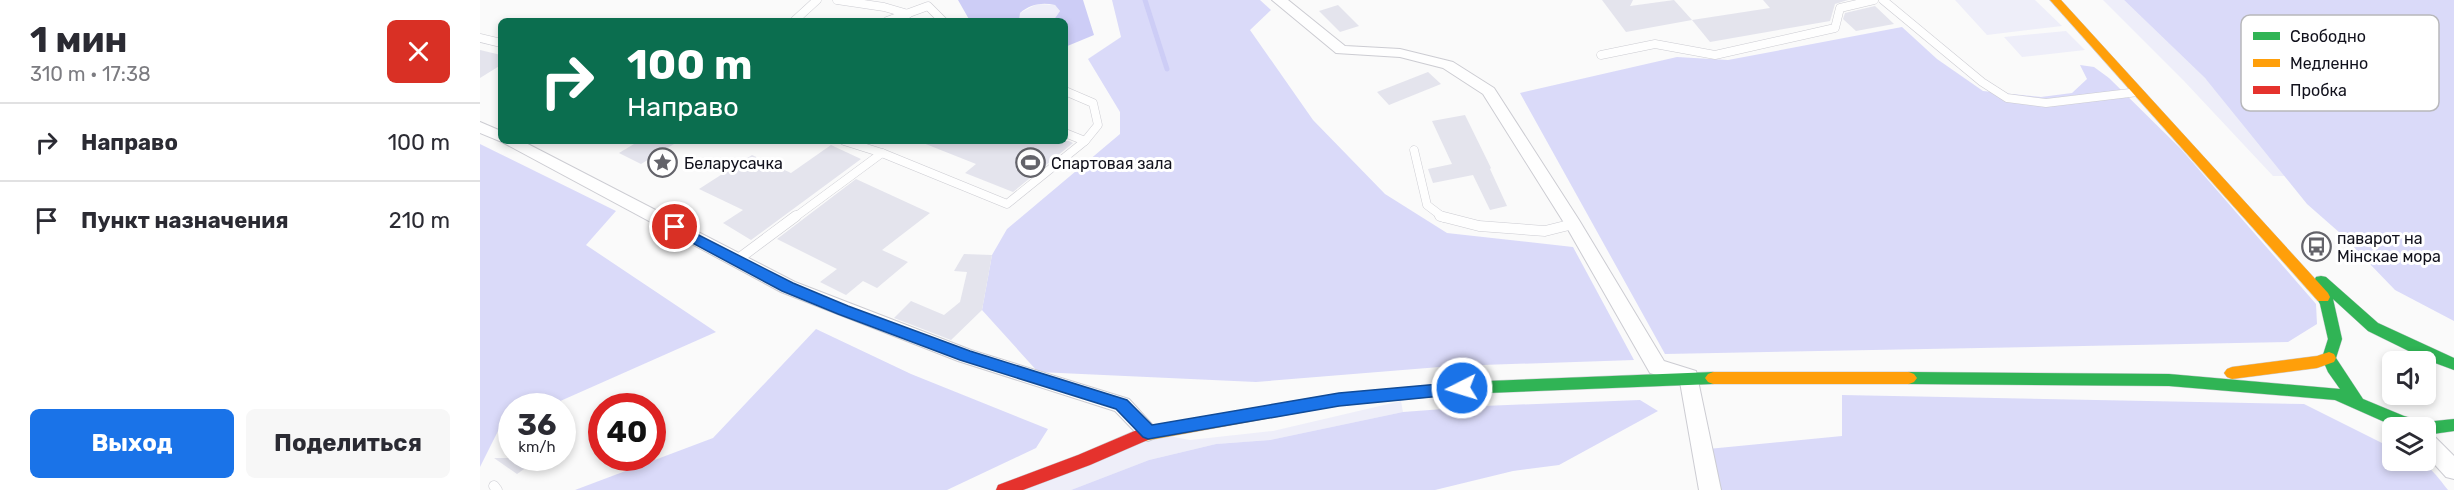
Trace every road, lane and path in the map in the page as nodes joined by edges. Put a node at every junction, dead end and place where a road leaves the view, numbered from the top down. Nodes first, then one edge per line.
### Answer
1 (817, 0) edge
2 (837, 0) edge
3 (1279, 0) edge
4 (1874, 0) edge
5 (1883, 0) edge
6 (2055, 0) edge
7 (882, 3) edge
8 (908, 14) junction
9 (797, 18) edge
10 (896, 18) edge
11 (940, 18) edge
12 (480, 38) edge
13 (498, 42) edge
14 (1600, 55) dead end
15 (1068, 92) edge
16 (2138, 92) junction
17 (480, 127) edge
18 (1068, 134) edge
19 (498, 136) edge
20 (1085, 141) junction
21 (515, 144) edge
22 (854, 144) edge
23 (1414, 150) dead end
24 (882, 153) junction
25 (2255, 219) junction
26 (1573, 224) junction
27 (737, 260) junction
28 (2335, 339) junction
29 (2403, 342) junction
30 (2329, 358) junction
31 (2453, 370) edge
32 (1689, 377) junction
33 (2169, 380) junction
34 (2356, 398) junction
35 (2388, 417) edge
36 (2454, 425) edge
37 (2436, 427) edge
38 (1148, 432) junction
39 (2436, 452) edge
40 (2454, 470) edge
41 (1004, 490) edge
42 (1710, 490) edge

1 - 9 lane
2 - 7 lane
3 - 26 street
4 - 14 lane
5 - 16 lane
6 - 16 street
7 - 8 lane
8 - 10 lane
8 - 11 lane
12 - 13 lane
15 - 20 lane
16 - 25 street
17 - 19 street
18 - 20 lane
20 - 24 lane
21 - 27 street
22 - 24 lane
23 - 26 lane
24 - 27 lane
25 - 28 street
25 - 29 street
26 - 32 street
27 - 38 street
28 - 29 street
28 - 30 street
29 - 31 street
30 - 33 street
30 - 34 street
32 - 33 street
32 - 38 street
32 - 42 street
33 - 34 street
34 - 35 street
36 - 37 street
38 - 41 street
39 - 40 street

